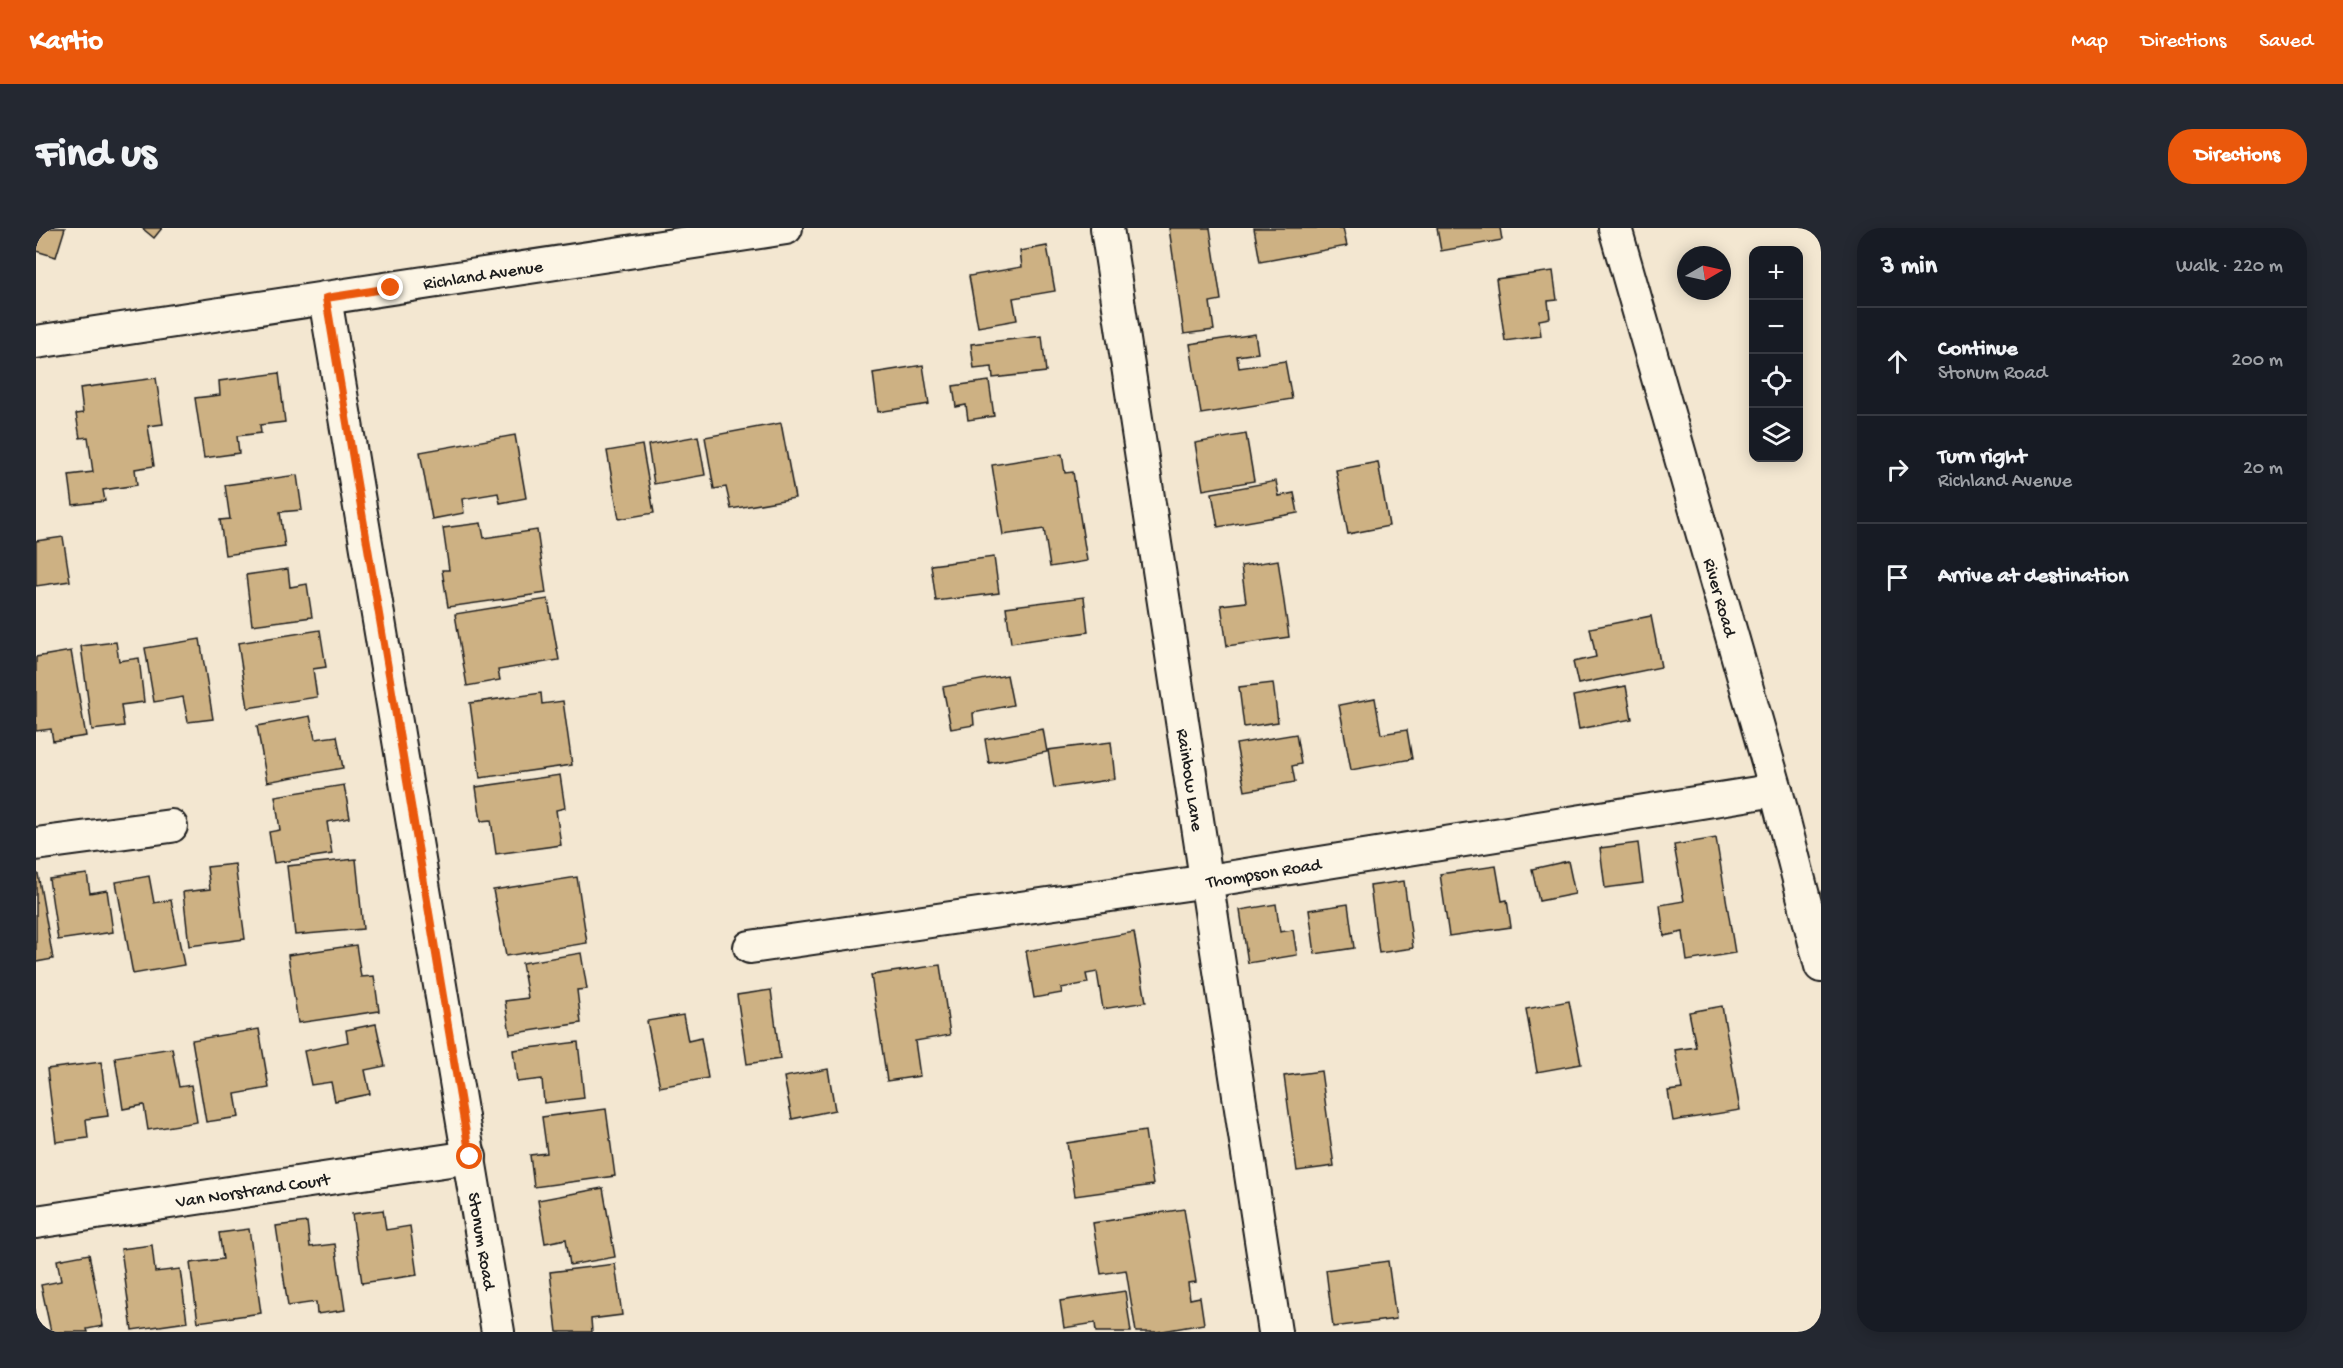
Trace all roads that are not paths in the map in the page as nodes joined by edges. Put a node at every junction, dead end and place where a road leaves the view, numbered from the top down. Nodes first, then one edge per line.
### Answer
1 (786, 228) edge
2 (1107, 228) edge
3 (1615, 228) edge
4 (733, 232) edge
5 (326, 298) junction
6 (36, 342) edge
7 (1776, 790) junction
8 (171, 826) dead end
9 (36, 844) edge
10 (1208, 881) junction
11 (750, 947) dead end
12 (1821, 966) edge
13 (470, 1157) junction
14 (36, 1222) edge
15 (498, 1332) edge
16 (1275, 1332) edge

1 - 4 street, Richland Avenue
2 - 10 street, Rainbow Lane
3 - 7 street, River Road
4 - 5 street, Richland Avenue
5 - 6 street, Richland Avenue
5 - 13 street, Stonum Road
7 - 10 street, Thompson Road
7 - 12 street, River Road
8 - 9 street
10 - 11 street, Thompson Road
10 - 16 street, Rainbow Lane
13 - 14 street, Van Norstrand Court
13 - 15 street, Stonum Road

